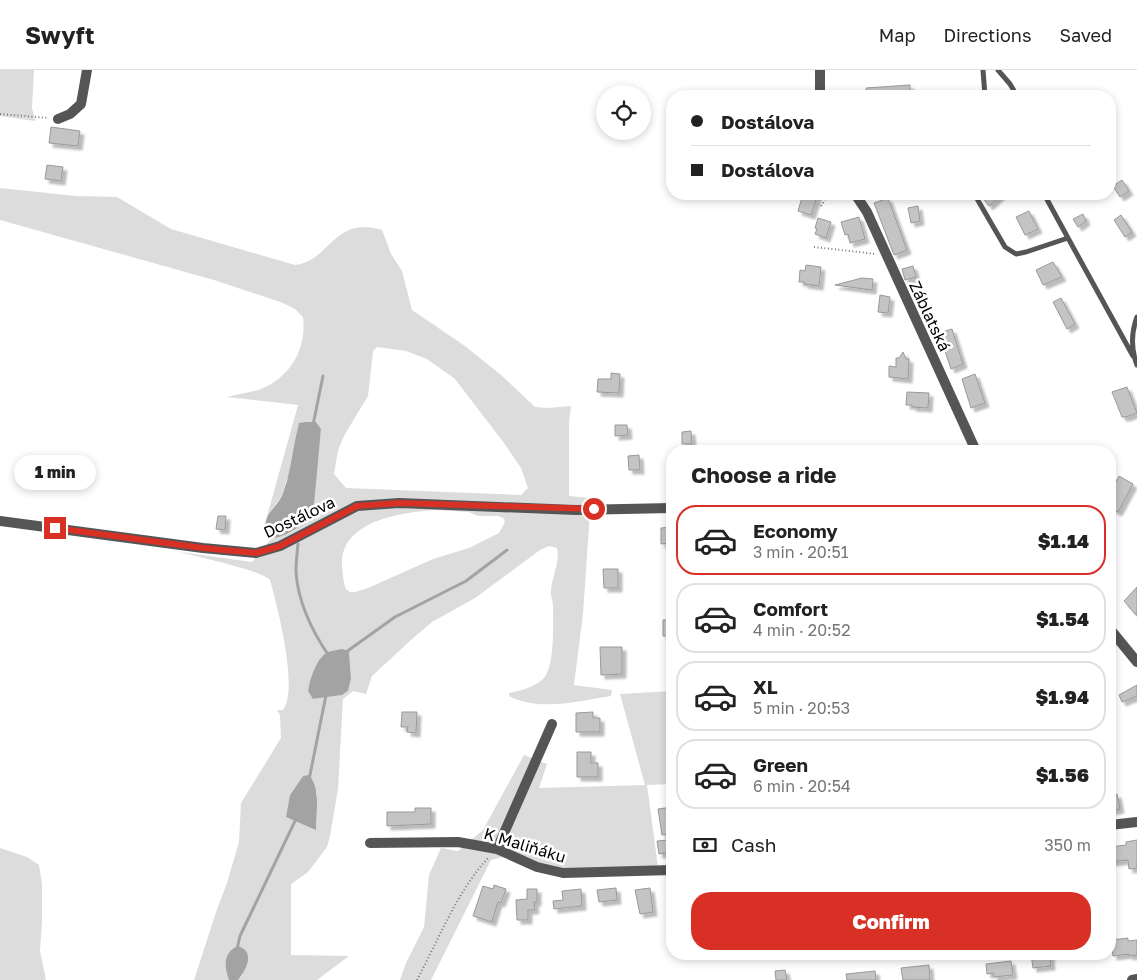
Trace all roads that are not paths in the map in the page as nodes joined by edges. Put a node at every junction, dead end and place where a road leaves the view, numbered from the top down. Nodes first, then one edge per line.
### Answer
1 (87, 70) edge
2 (820, 70) edge
3 (983, 70) edge
4 (998, 70) edge
5 (820, 90) edge
6 (984, 90) edge
7 (1014, 90) edge
8 (58, 119) road end
9 (859, 200) edge
10 (978, 200) edge
11 (1047, 200) edge
12 (1068, 238) junction
13 (1137, 317) edge
14 (1133, 356) junction
15 (1137, 365) edge
16 (973, 445) edge
17 (666, 508) edge
18 (0, 521) edge
19 (1116, 636) edge
20 (1137, 662) edge
21 (552, 724) dead end
22 (1137, 822) edge
23 (1116, 824) edge
24 (370, 843) dead end
25 (497, 849) junction
26 (666, 870) edge
27 (1137, 979) edge
28 (1132, 980) edge

1 - 8 street
2 - 5 street
3 - 6 lane
4 - 7 lane
9 - 16 street, Záblatská
10 - 12 lane
11 - 12 lane
12 - 14 lane
13 - 14 lane
14 - 15 lane
17 - 18 street, Dostálova
19 - 20 street
21 - 25 street
22 - 23 street
24 - 25 street, K Maliňáku
25 - 26 street, K Maliňáku
27 - 28 street

